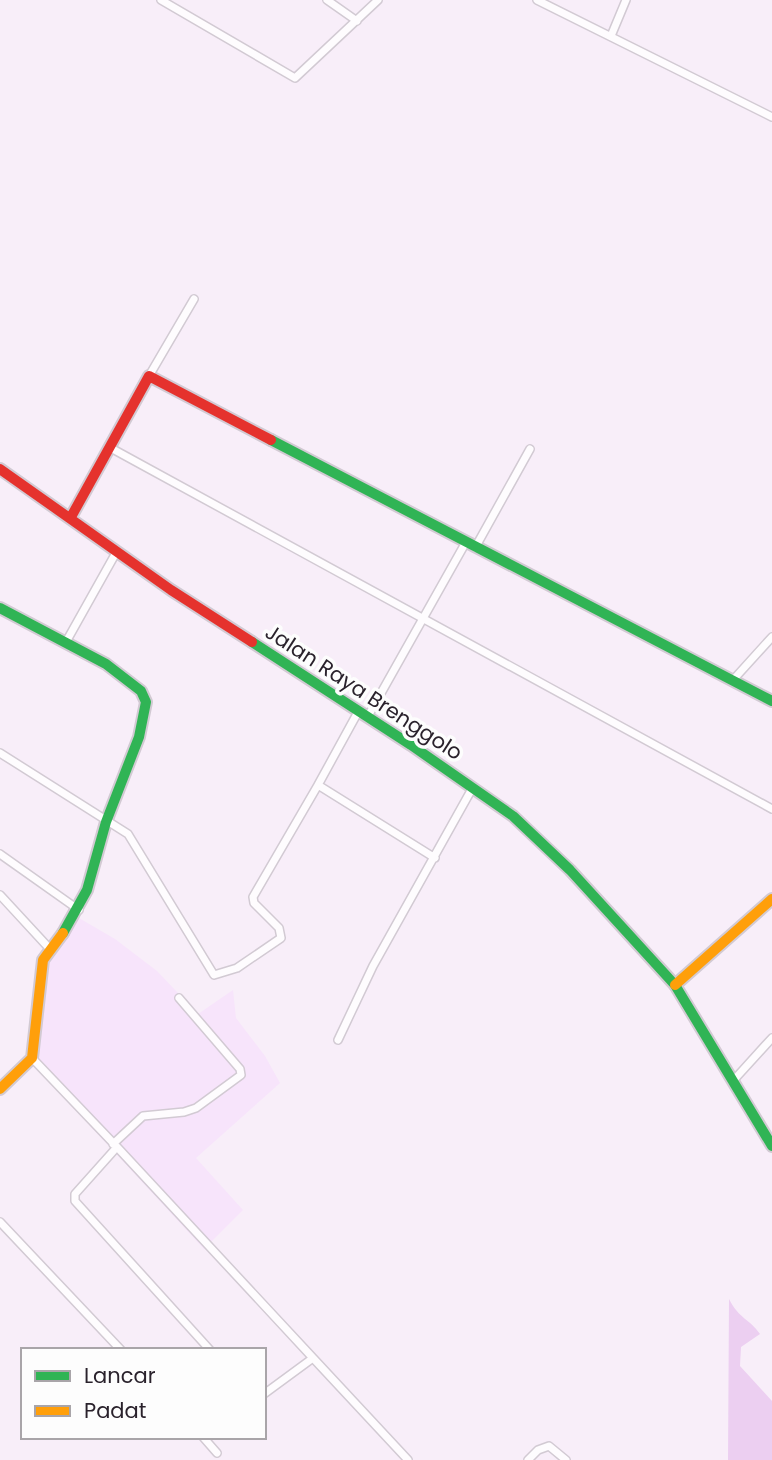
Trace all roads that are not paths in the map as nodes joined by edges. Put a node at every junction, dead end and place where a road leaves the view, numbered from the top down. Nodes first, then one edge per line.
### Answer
1 (161, 0) edge
2 (327, 0) edge
3 (378, 0) edge
4 (537, 0) edge
5 (626, 0) edge
6 (357, 21) junction
7 (611, 36) junction
8 (772, 117) edge
9 (194, 299) dead end
10 (149, 376) junction
11 (109, 447) junction
12 (530, 449) dead end
13 (0, 469) edge
14 (71, 517) junction
15 (471, 545) junction
16 (117, 551) junction
17 (0, 608) edge
18 (425, 619) junction
19 (772, 637) edge
20 (66, 642) junction
21 (733, 680) junction
22 (772, 701) edge
23 (363, 715) junction
24 (0, 753) edge
25 (318, 785) junction
26 (473, 787) junction
27 (772, 809) edge
28 (106, 822) junction
29 (0, 854) edge
30 (436, 858) junction
31 (0, 895) edge
32 (772, 900) edge
33 (79, 910) junction
34 (49, 948) junction
35 (675, 985) junction
36 (179, 998) dead end
37 (772, 1038) edge
38 (338, 1040) dead end
39 (32, 1058) junction
40 (732, 1082) junction
41 (0, 1089) edge
42 (115, 1146) junction
43 (772, 1146) edge
44 (0, 1222) edge
45 (119, 1348) edge
46 (209, 1348) edge
47 (313, 1358) junction
48 (266, 1393) edge
49 (205, 1439) edge
50 (217, 1452) dead end
51 (408, 1460) edge
52 (528, 1460) edge
53 (566, 1460) edge

1 - 6 street
2 - 6 street
3 - 6 street
4 - 7 street
5 - 7 street
7 - 8 street
9 - 10 street
10 - 11 street
10 - 15 street
11 - 14 street
11 - 18 street
12 - 15 street
13 - 14 street, Jalan Raya Brenggolo
14 - 16 street, Jalan Raya Brenggolo
15 - 18 street
15 - 21 street
16 - 20 street
16 - 23 street, Jalan Raya Brenggolo
17 - 20 street
18 - 23 street
18 - 27 street
19 - 21 street
20 - 28 street
21 - 22 street
23 - 25 street
23 - 26 street, Jalan Raya Brenggolo
24 - 28 street
25 - 28 street
25 - 30 street
26 - 30 street
26 - 35 street, Jalan Raya Brenggolo
28 - 33 street
29 - 33 street
30 - 38 street
31 - 34 street
32 - 35 street
33 - 34 street
34 - 39 street
35 - 40 street, Jalan Raya Brenggolo
36 - 42 street
37 - 40 street
39 - 41 street
39 - 42 street
40 - 43 street, Jalan Raya Brenggolo
42 - 46 street
42 - 47 street
44 - 45 street
47 - 48 street
47 - 51 street
49 - 50 street
52 - 53 street

